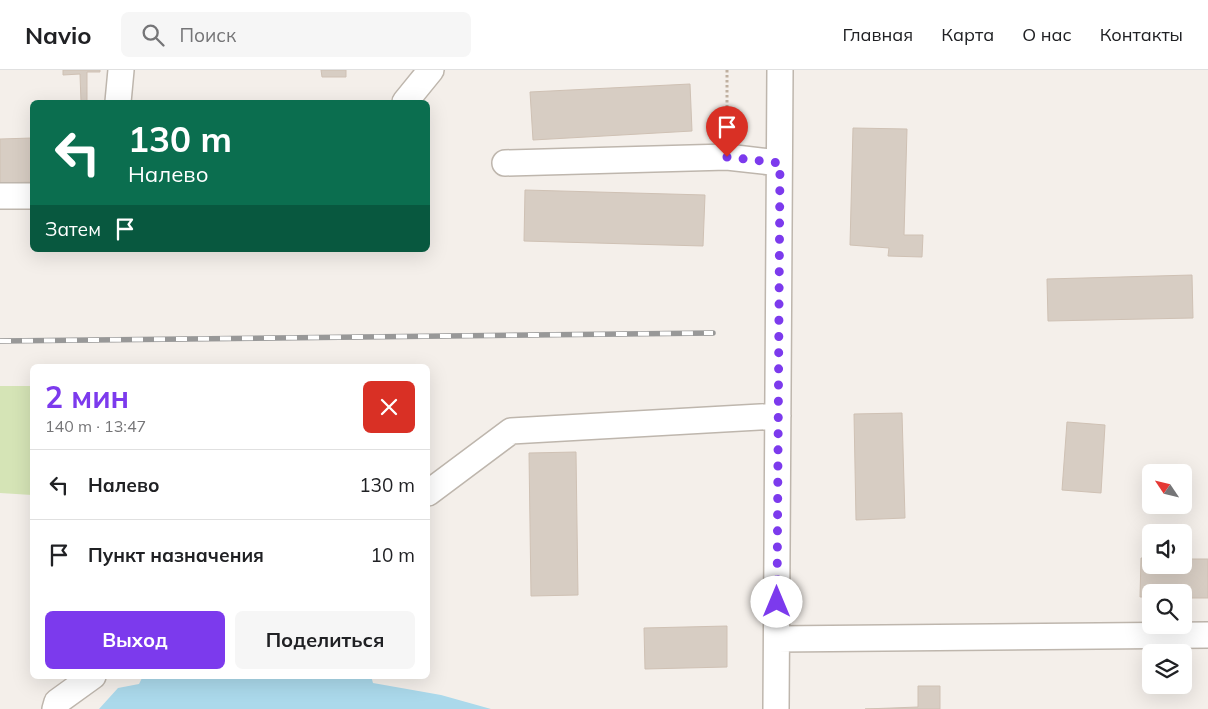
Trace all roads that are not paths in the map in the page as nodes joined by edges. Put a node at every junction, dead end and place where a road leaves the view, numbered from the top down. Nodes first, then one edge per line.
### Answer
1 (121, 70) edge
2 (431, 70) edge
3 (780, 70) edge
4 (118, 100) edge
5 (407, 100) edge
6 (505, 163) dead end
7 (780, 163) junction
8 (0, 196) edge
9 (30, 196) edge
10 (778, 416) junction
11 (430, 492) edge
12 (1208, 635) edge
13 (777, 639) junction
14 (88, 679) edge
15 (55, 709) edge
16 (776, 709) edge

1 - 4 street
2 - 5 street
3 - 7 street
6 - 7 street
7 - 10 street
8 - 9 street
10 - 11 street
10 - 13 street
12 - 13 street
13 - 16 street
14 - 15 street

